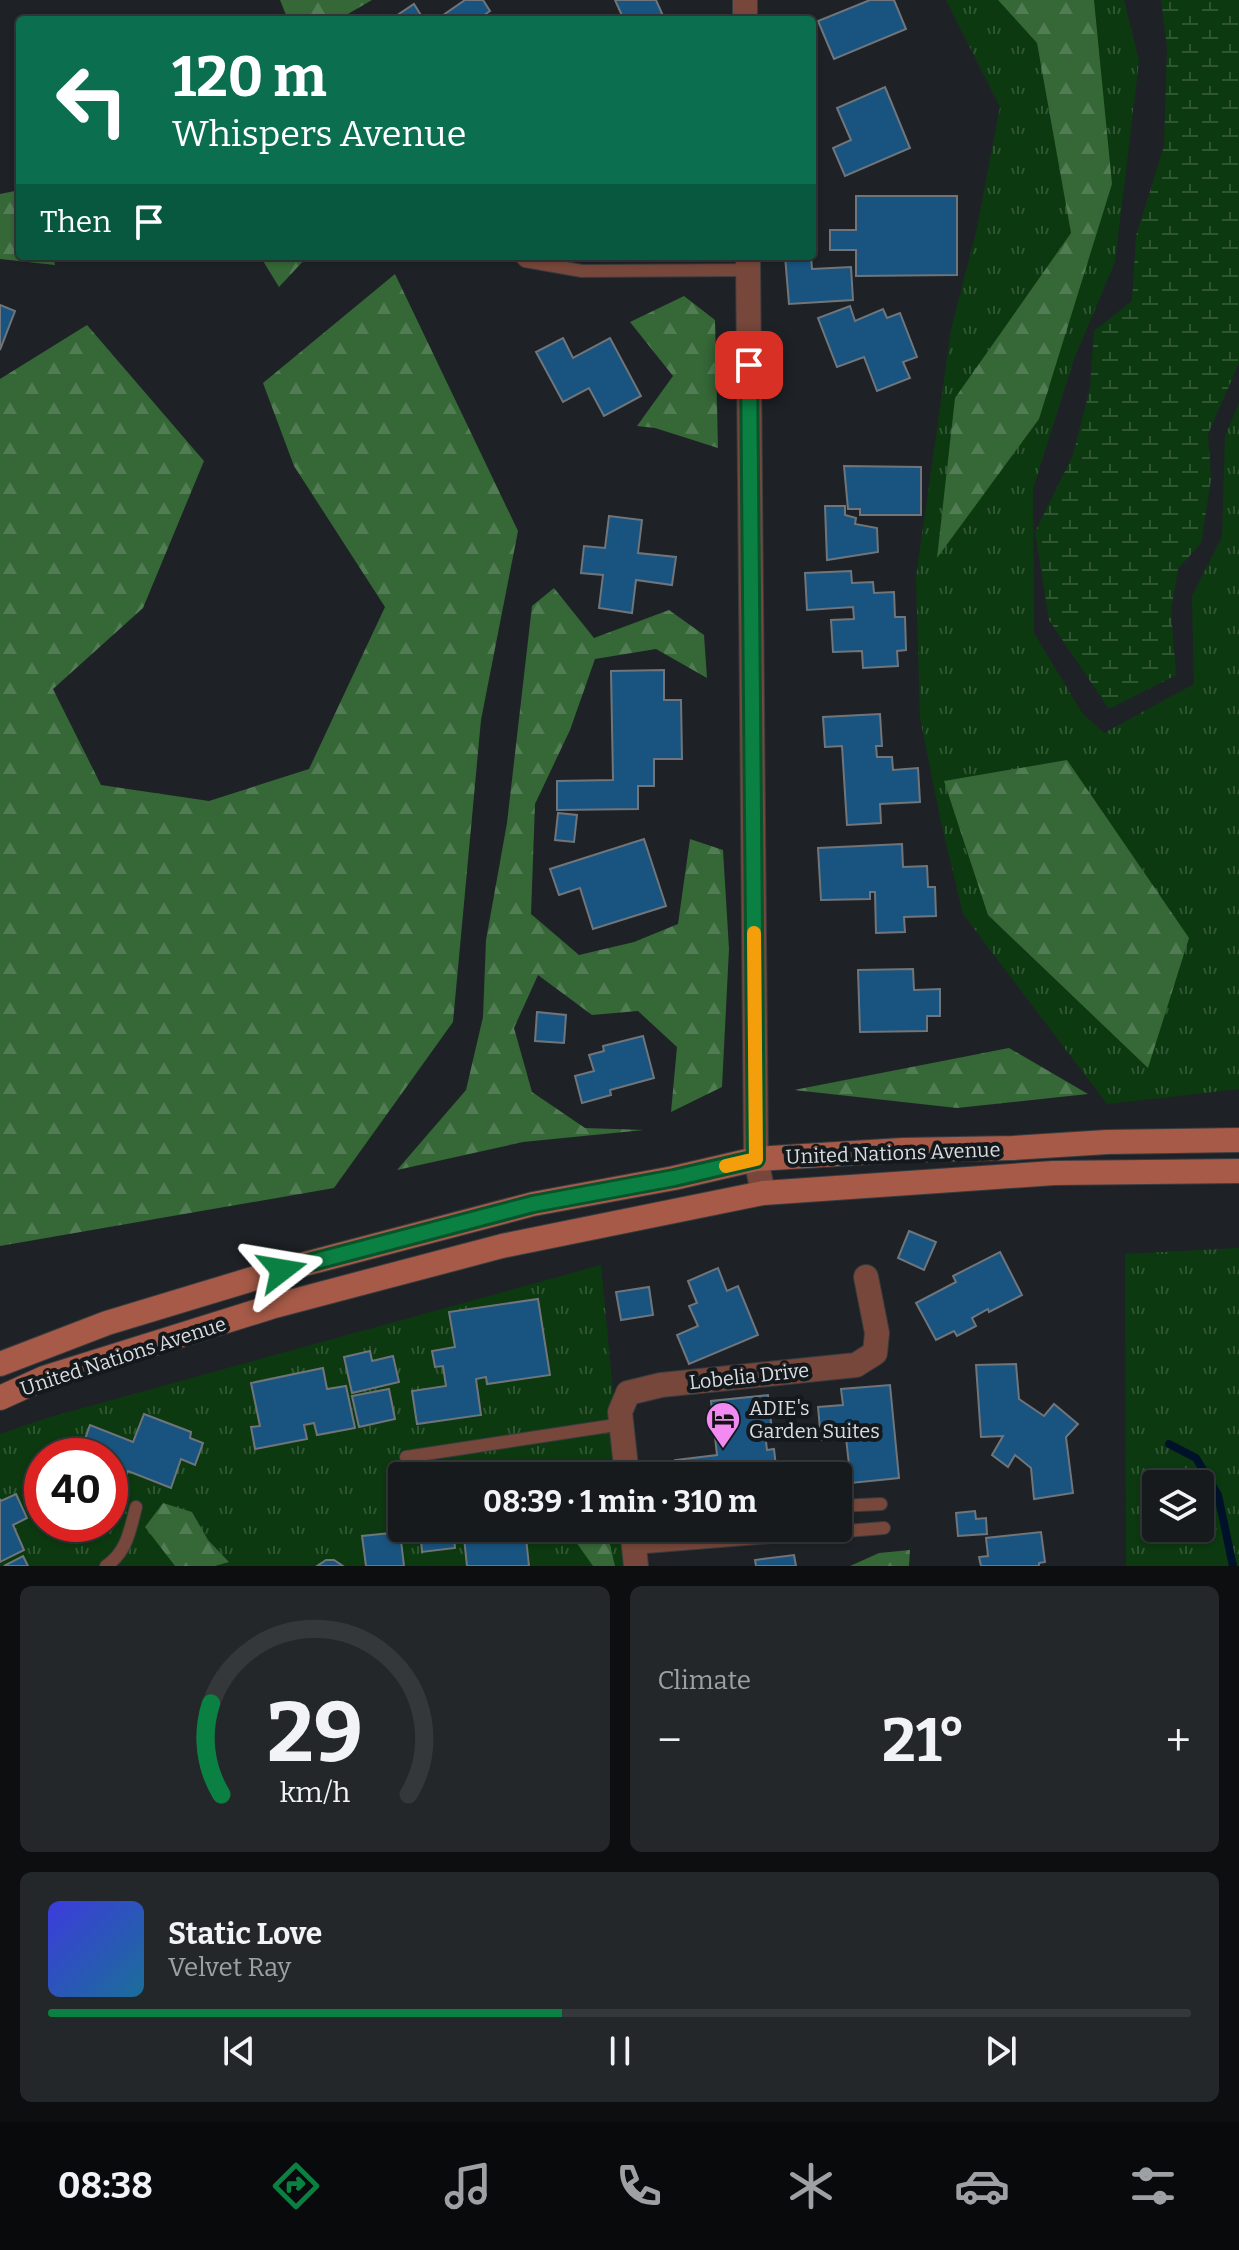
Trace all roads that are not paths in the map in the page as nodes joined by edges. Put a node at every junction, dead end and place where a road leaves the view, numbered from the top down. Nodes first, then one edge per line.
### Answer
1 (524, 260) edge
2 (748, 263) edge
3 (1239, 1140) edge
4 (756, 1159) junction
5 (1239, 1171) edge
6 (763, 1193) junction
7 (866, 1277) dead end
8 (0, 1364) edge
9 (0, 1398) edge
10 (622, 1424) junction
11 (406, 1457) dead end
12 (626, 1462) edge
13 (881, 1504) dead end
14 (852, 1505) edge
15 (136, 1507) dead end
16 (884, 1528) dead end
17 (634, 1547) edge
18 (106, 1566) edge

1 - 2 lane
2 - 4 street
3 - 4 street, United Nations Avenue
4 - 6 street
4 - 8 street, United Nations Avenue
5 - 6 street, United Nations Avenue
6 - 9 street, United Nations Avenue
7 - 10 street, Lobelia Drive
10 - 11 lane
10 - 12 street, Lobelia Drive
13 - 14 lane
15 - 18 lane
16 - 17 lane

